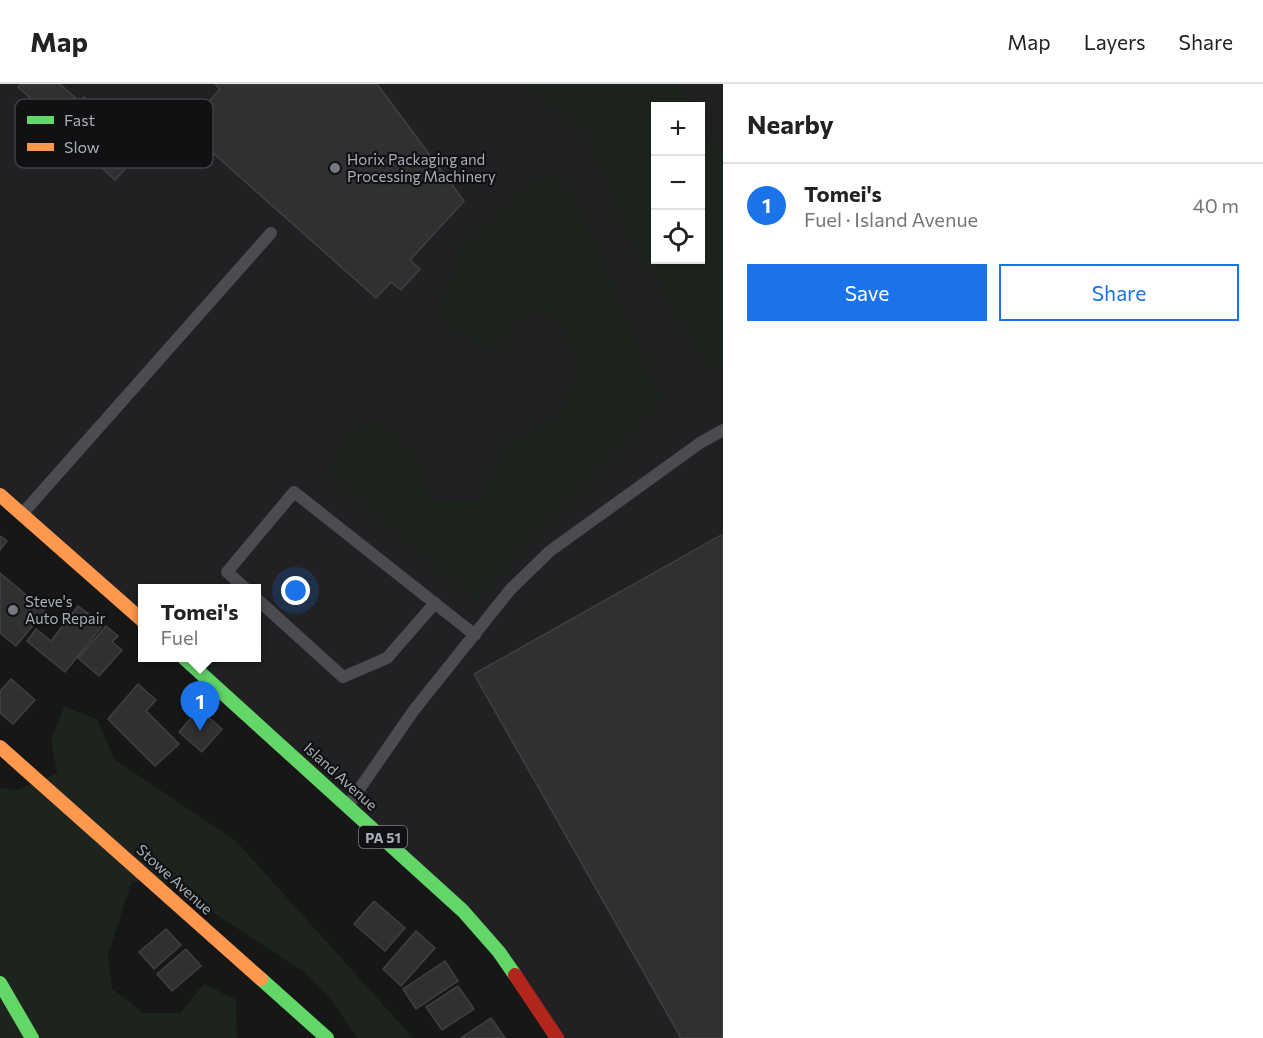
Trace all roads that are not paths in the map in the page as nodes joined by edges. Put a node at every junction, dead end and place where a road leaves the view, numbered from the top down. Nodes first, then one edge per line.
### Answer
1 (271, 233) dead end
2 (723, 430) edge
3 (0, 495) edge
4 (22, 513) junction
5 (240, 584) edge
6 (261, 603) edge
7 (435, 603) junction
8 (138, 617) edge
9 (475, 635) junction
10 (190, 662) edge
11 (0, 747) edge
12 (349, 805) junction
13 (0, 983) edge
14 (32, 1038) edge
15 (327, 1038) edge
16 (557, 1038) edge

1 - 4 lane
2 - 9 lane
3 - 4 main road
4 - 8 main road
5 - 7 lane
6 - 7 lane
7 - 9 lane
9 - 12 lane
10 - 12 main road, Island Avenue / PA 51
11 - 15 main road, Stowe Avenue
12 - 16 main road, Island Avenue / PA 51
13 - 14 main road

